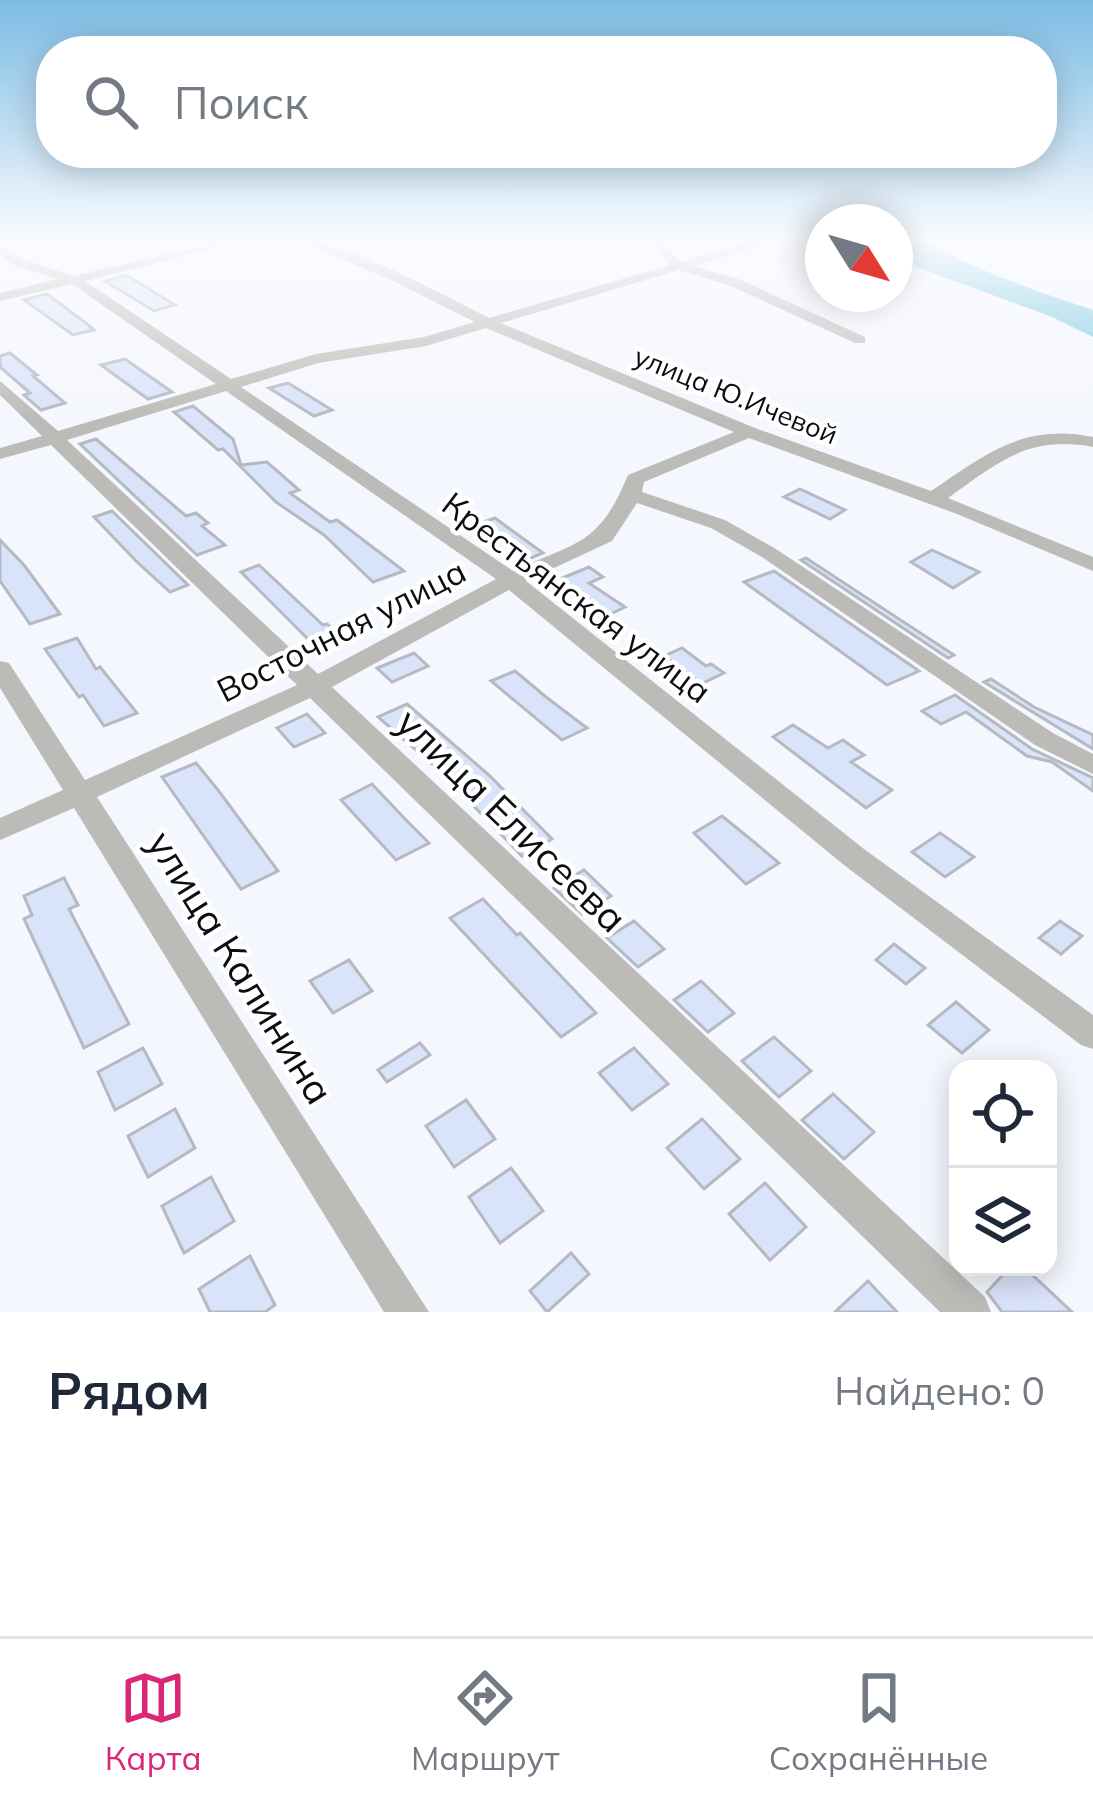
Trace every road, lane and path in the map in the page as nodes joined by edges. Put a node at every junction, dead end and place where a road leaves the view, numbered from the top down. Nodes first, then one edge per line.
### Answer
1 (106, 300) edge
2 (442, 300) edge
3 (567, 300) edge
4 (773, 300) edge
5 (490, 324) junction
6 (860, 340) dead end
7 (233, 385) junction
8 (0, 386) edge
9 (749, 432) junction
10 (55, 436) junction
11 (1093, 442) edge
12 (0, 454) edge
13 (632, 495) junction
14 (933, 499) junction
15 (1093, 565) edge
16 (511, 580) junction
17 (0, 668) edge
18 (315, 686) junction
19 (1093, 765) edge
20 (82, 793) junction
21 (0, 830) edge
22 (1093, 1034) edge
23 (407, 1312) edge
24 (970, 1312) edge

1 - 7 street, Крестьянская улица
2 - 5 street, улица Ю.Ичевой
3 - 5 street
4 - 6 street
5 - 7 street
5 - 9 street, улица Ю.Ичевой
7 - 10 street
7 - 16 street, Крестьянская улица
8 - 10 street, улица Елисеева
9 - 13 street, Восточная улица
9 - 14 street, улица Ю.Ичевой
10 - 12 street
10 - 18 street, улица Елисеева
11 - 14 street
13 - 16 street, Восточная улица
13 - 19 street
14 - 15 street, улица Ю.Ичевой
16 - 18 street, Восточная улица
16 - 22 street, Крестьянская улица
17 - 20 street, улица Калинина
18 - 20 street, Восточная улица
18 - 24 street, улица Елисеева
20 - 21 street, Восточная улица
20 - 23 street, улица Калинина

